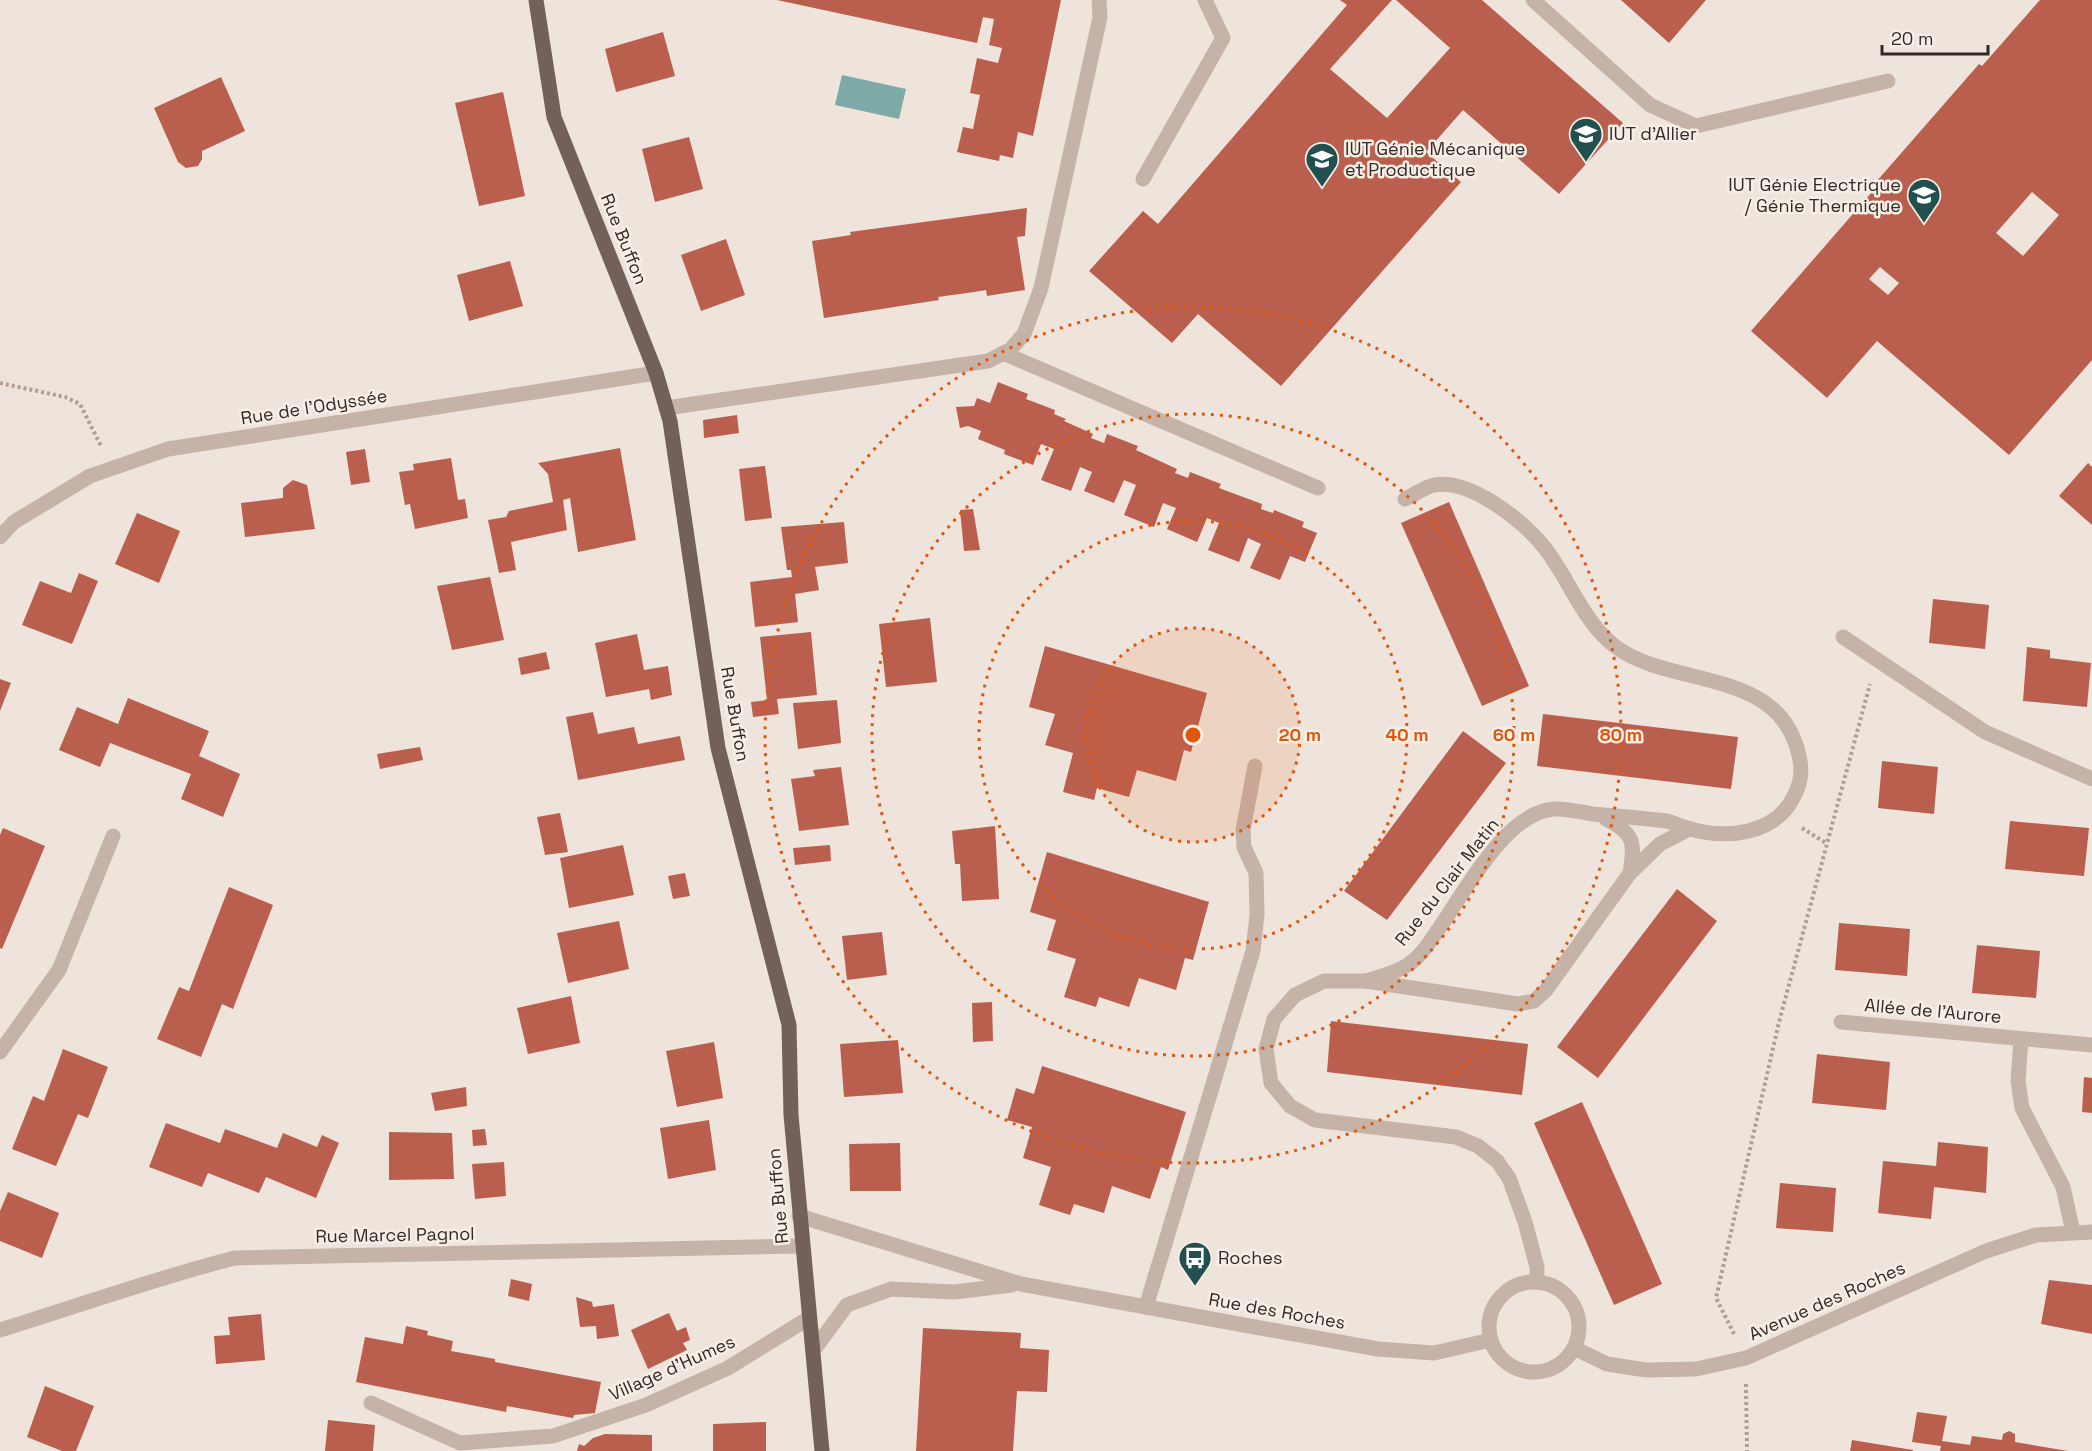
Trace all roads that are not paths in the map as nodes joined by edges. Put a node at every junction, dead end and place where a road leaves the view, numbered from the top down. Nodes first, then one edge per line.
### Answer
1 (536, 0) edge
2 (1098, 0) edge
3 (1205, 0) edge
4 (1533, 0) edge
5 (1888, 81) dead end
6 (1143, 179) dead end
7 (1003, 353) junction
8 (656, 373) junction
9 (666, 408) junction
10 (1318, 488) dead end
11 (1405, 499) dead end
12 (0, 537) edge
13 (1843, 638) dead end
14 (1254, 766) dead end
15 (2092, 779) edge
16 (1596, 814) junction
17 (1689, 829) junction
18 (113, 836) dead end
19 (1630, 873) junction
20 (1366, 981) junction
21 (1841, 1022) dead end
22 (2021, 1039) junction
23 (2092, 1044) edge
24 (0, 1052) edge
25 (799, 1216) junction
26 (2073, 1232) junction
27 (2092, 1232) edge
28 (802, 1246) junction
29 (1537, 1282) junction
30 (1021, 1284) junction
31 (1146, 1307) junction
32 (809, 1318) junction
33 (0, 1330) edge
34 (1491, 1340) junction
35 (1574, 1348) junction
36 (813, 1351) junction
37 (371, 1403) dead end
38 (822, 1451) edge

1 - 8 main road, Rue Buffon
2 - 7 street
3 - 6 street
4 - 5 street
7 - 9 street
7 - 10 street
8 - 9 main road, Rue Buffon
8 - 12 street, Rue de l'Odyssée
9 - 25 main road, Rue Buffon
11 - 17 street, Rue du Clair Matin
13 - 15 street
14 - 31 street
16 - 17 street, Rue du Clair Matin
16 - 19 street, Rue du Clair Matin
16 - 20 street, Rue du Clair Matin
17 - 19 street, Rue du Clair Matin
18 - 24 street
19 - 20 street, Rue du Clair Matin
20 - 29 street, Rue du Clair Matin
21 - 22 street, Allée de l'Aurore
22 - 23 street, Allée de l'Aurore
22 - 26 street, Allée de l'Aurore
25 - 28 main road, Rue Buffon
25 - 30 street, Rue des Roches
26 - 27 street, Avenue des Roches
26 - 35 street, Avenue des Roches
28 - 32 main road, Rue Buffon
28 - 33 street, Rue Marcel Pagnol
29 - 34 street
29 - 35 street
30 - 31 street, Rue des Roches
30 - 36 street, Rue des Roches
31 - 34 street, Rue des Roches
32 - 36 main road, Rue Buffon
32 - 37 street, Village d'Humes
34 - 35 street
36 - 38 main road, Rue Buffon

